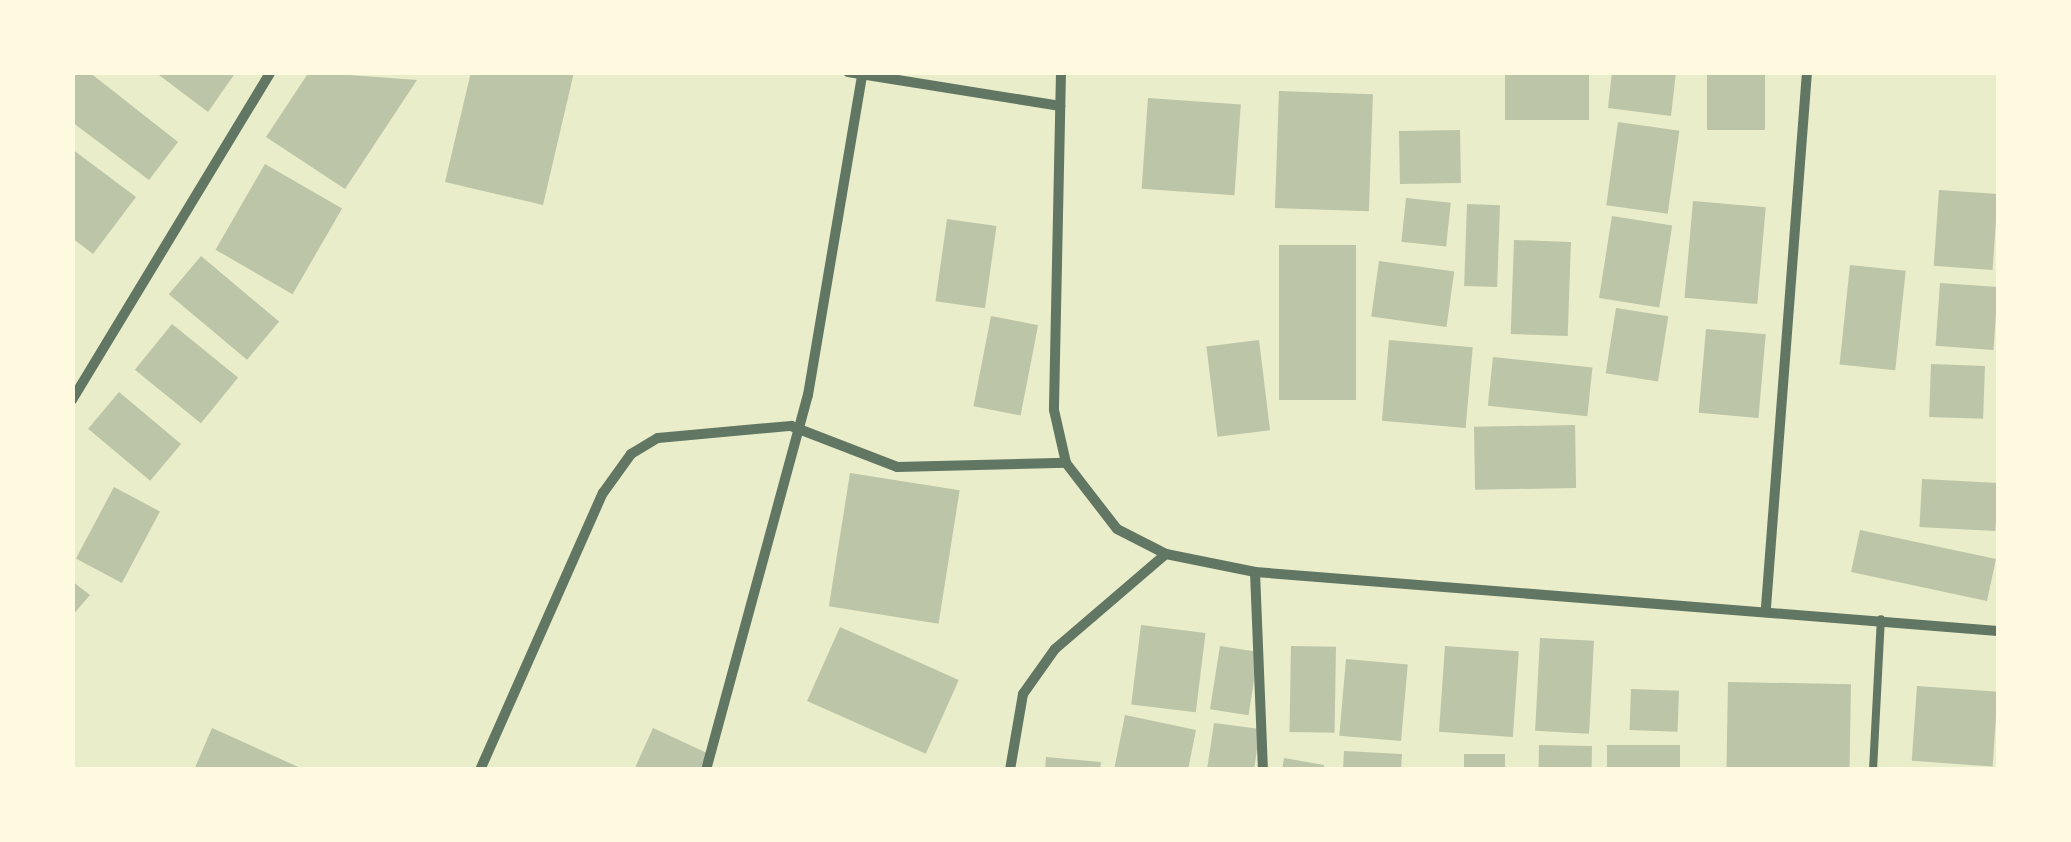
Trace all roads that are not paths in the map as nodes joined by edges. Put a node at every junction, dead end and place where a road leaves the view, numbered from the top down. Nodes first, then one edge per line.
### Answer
1 (271, 72) edge
2 (848, 72) edge
3 (1061, 72) edge
4 (1807, 72) edge
5 (862, 75) junction
6 (1060, 106) junction
7 (72, 400) edge
8 (800, 426) junction
9 (1066, 463) junction
10 (1166, 554) junction
11 (1255, 572) junction
12 (1766, 607) junction
13 (1881, 619) junction
14 (1998, 631) edge
15 (480, 770) edge
16 (706, 770) edge
17 (1010, 770) edge
18 (1263, 770) edge
19 (1873, 770) edge

1 - 7 street
2 - 5 street
3 - 6 street
4 - 12 street
5 - 6 street
5 - 8 street
6 - 9 street
8 - 9 street
8 - 15 street
8 - 16 street
9 - 10 street
10 - 11 street
10 - 17 street
11 - 12 street
11 - 18 street
12 - 13 street
13 - 14 street
13 - 19 lane

